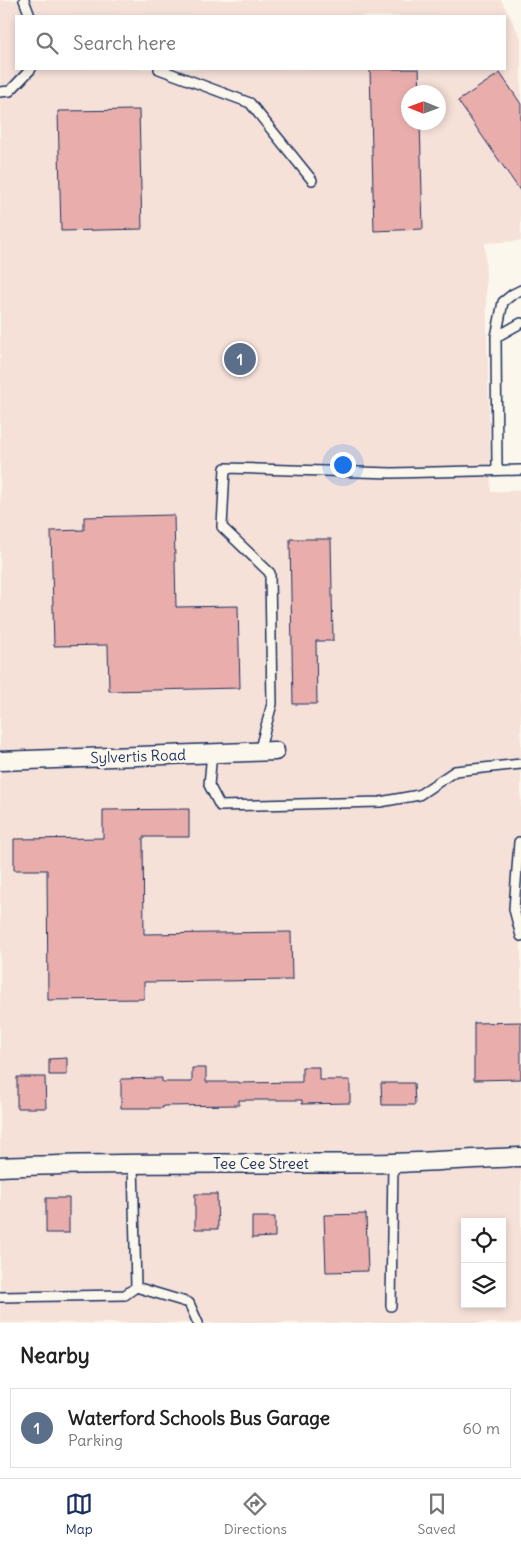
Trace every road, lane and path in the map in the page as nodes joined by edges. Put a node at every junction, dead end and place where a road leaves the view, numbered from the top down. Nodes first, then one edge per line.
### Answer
1 (24, 0) edge
2 (30, 15) edge
3 (30, 70) edge
4 (162, 70) edge
5 (0, 92) edge
6 (312, 180) dead end
7 (521, 290) edge
8 (521, 322) edge
9 (496, 337) junction
10 (497, 470) junction
11 (521, 470) edge
12 (267, 751) joint
13 (212, 753) junction
14 (0, 761) edge
15 (521, 764) edge
16 (519, 842) dead end
17 (521, 936) edge
18 (521, 1157) edge
19 (133, 1163) junction
20 (393, 1163) junction
21 (0, 1167) edge
22 (136, 1287) junction
23 (0, 1297) edge
24 (391, 1306) dead end
25 (198, 1323) edge

1 - 2 lane
3 - 5 lane
4 - 6 lane
7 - 9 lane
8 - 9 lane
9 - 10 lane
10 - 11 lane
10 - 12 lane
12 - 13 street, Sylvertis Road
13 - 14 street, Sylvertis Road
13 - 15 lane
16 - 17 lane
18 - 20 street, Tee Cee Street
19 - 20 street, Tee Cee Street
19 - 21 street, Tee Cee Street
19 - 22 lane
20 - 24 lane
22 - 23 lane
22 - 25 lane

